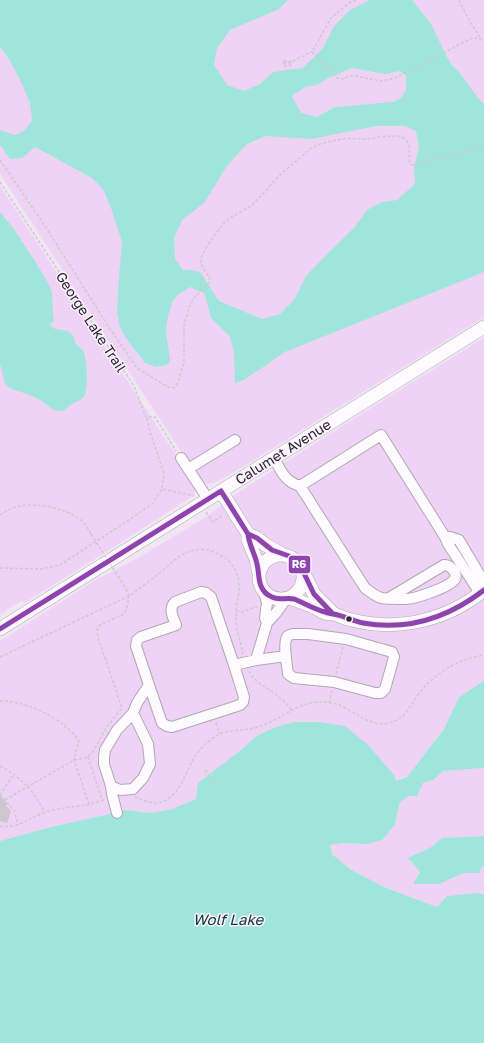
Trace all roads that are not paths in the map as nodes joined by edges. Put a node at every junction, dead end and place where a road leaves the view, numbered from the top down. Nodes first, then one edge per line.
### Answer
1 (484, 327) edge
2 (235, 440) dead end
3 (181, 458) road end
4 (274, 458) junction
5 (188, 469) junction
6 (300, 486) junction
7 (221, 491) junction
8 (208, 499) junction
9 (248, 534) junction
10 (282, 554) junction
11 (303, 572) junction
12 (259, 574) junction
13 (483, 589) edge
14 (264, 592) junction
15 (287, 598) junction
16 (389, 598) junction
17 (333, 614) junction
18 (267, 622) junction
19 (0, 629) edge
20 (286, 656) junction
21 (256, 660) junction
22 (234, 666) junction
23 (149, 685) junction
24 (133, 713) junction
25 (111, 786) junction
26 (117, 813) dead end

1 - 4 main road, Calumet Avenue
2 - 5 lane
3 - 5 lane
4 - 6 lane
4 - 7 main road, Calumet Avenue
5 - 8 lane
6 - 13 lane
6 - 16 lane
7 - 8 main road, Calumet Avenue
7 - 9 main road
8 - 19 main road, Calumet Avenue
9 - 10 main road
9 - 12 main road
10 - 11 main road
10 - 12 main road
11 - 15 main road
11 - 17 main road
12 - 14 main road
13 - 17 main road
14 - 15 main road
14 - 18 lane
15 - 17 main road
15 - 18 lane
16 - 16 lane
18 - 21 lane
20 - 20 lane
20 - 21 lane
21 - 22 lane
22 - 23 lane
22 - 23 lane
23 - 24 lane
24 - 25 lane
24 - 25 lane
25 - 26 lane

